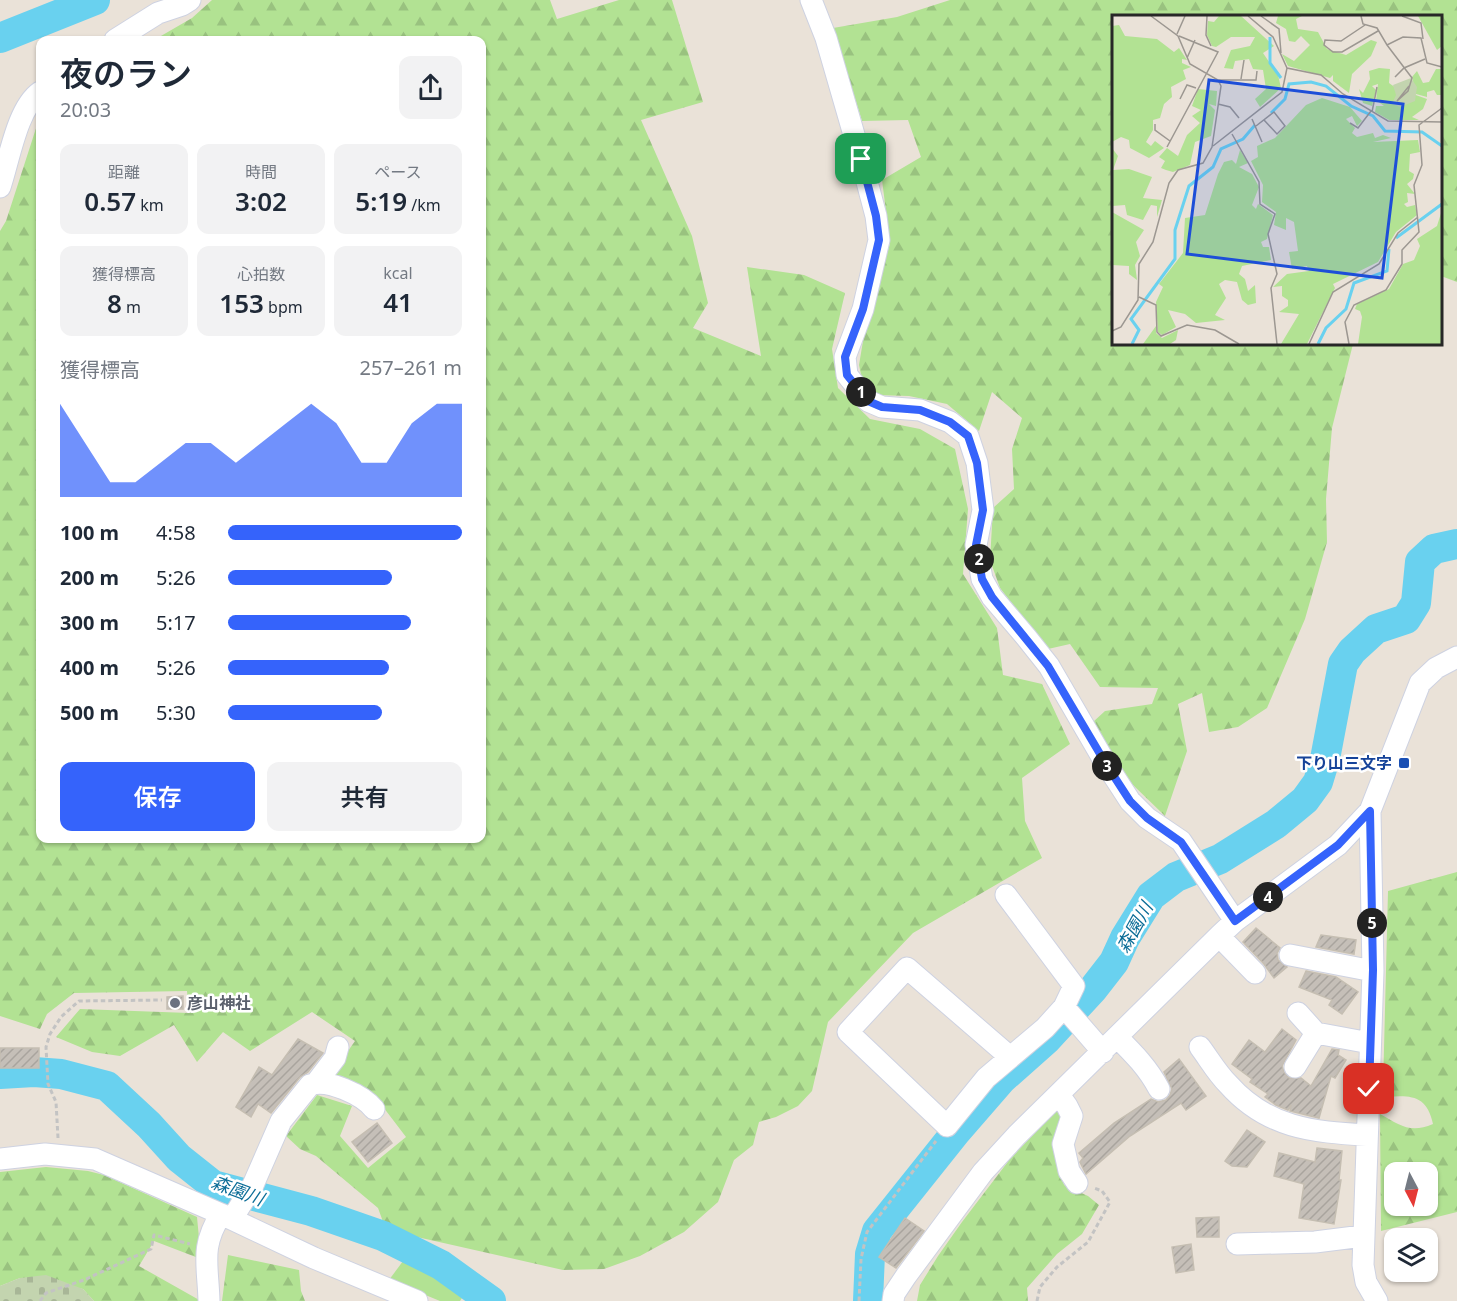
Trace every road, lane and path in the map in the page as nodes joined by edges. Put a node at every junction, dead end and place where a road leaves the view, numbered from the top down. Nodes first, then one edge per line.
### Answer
1 (189, 0) edge
2 (811, 0) edge
3 (121, 36) edge
4 (36, 94) edge
5 (0, 187) edge
6 (1457, 657) edge
7 (1370, 811) junction
8 (1005, 895) dead end
9 (1235, 921) junction
10 (1219, 936) junction
11 (1290, 955) dead end
12 (1373, 970) junction
13 (1255, 973) dead end
14 (162, 1000) dead end
15 (1298, 1013) dead end
16 (1072, 1014) junction
17 (1316, 1033) junction
18 (1370, 1043) junction
19 (1110, 1045) junction
20 (338, 1047) dead end
21 (1200, 1047) dead end
22 (1010, 1057) junction
23 (1295, 1067) dead end
24 (316, 1083) junction
25 (1159, 1089) dead end
26 (1059, 1095) junction
27 (374, 1109) dead end
28 (947, 1126) junction
29 (1367, 1135) junction
30 (58, 1155) junction
31 (0, 1159) edge
32 (1077, 1183) joint
33 (227, 1216) junction
34 (1364, 1236) junction
35 (1236, 1244) dead end
36 (206, 1248) junction
37 (385, 1296) edge
38 (40, 1301) edge
39 (209, 1301) edge
40 (417, 1301) edge
41 (859, 1301) edge
42 (893, 1301) edge
43 (1037, 1301) edge
44 (1377, 1301) edge

1 - 3 street
2 - 9 street
4 - 5 street
6 - 7 street
7 - 9 street
7 - 12 street
8 - 16 street
9 - 10 street
10 - 13 street
10 - 19 street
11 - 12 street
12 - 18 street
14 - 30 path
15 - 17 street
16 - 19 street
16 - 22 street
17 - 18 street
17 - 23 street
18 - 29 street
19 - 25 street
19 - 26 street
20 - 24 street
21 - 29 street
22 - 28 street
22 - 28 street
24 - 27 street
24 - 33 street
26 - 32 street
26 - 42 street
28 - 41 path
29 - 34 street
30 - 31 street
30 - 33 street
32 - 43 path
33 - 36 street
33 - 37 street
34 - 35 street
34 - 44 street
36 - 38 path
36 - 39 street
37 - 40 street

